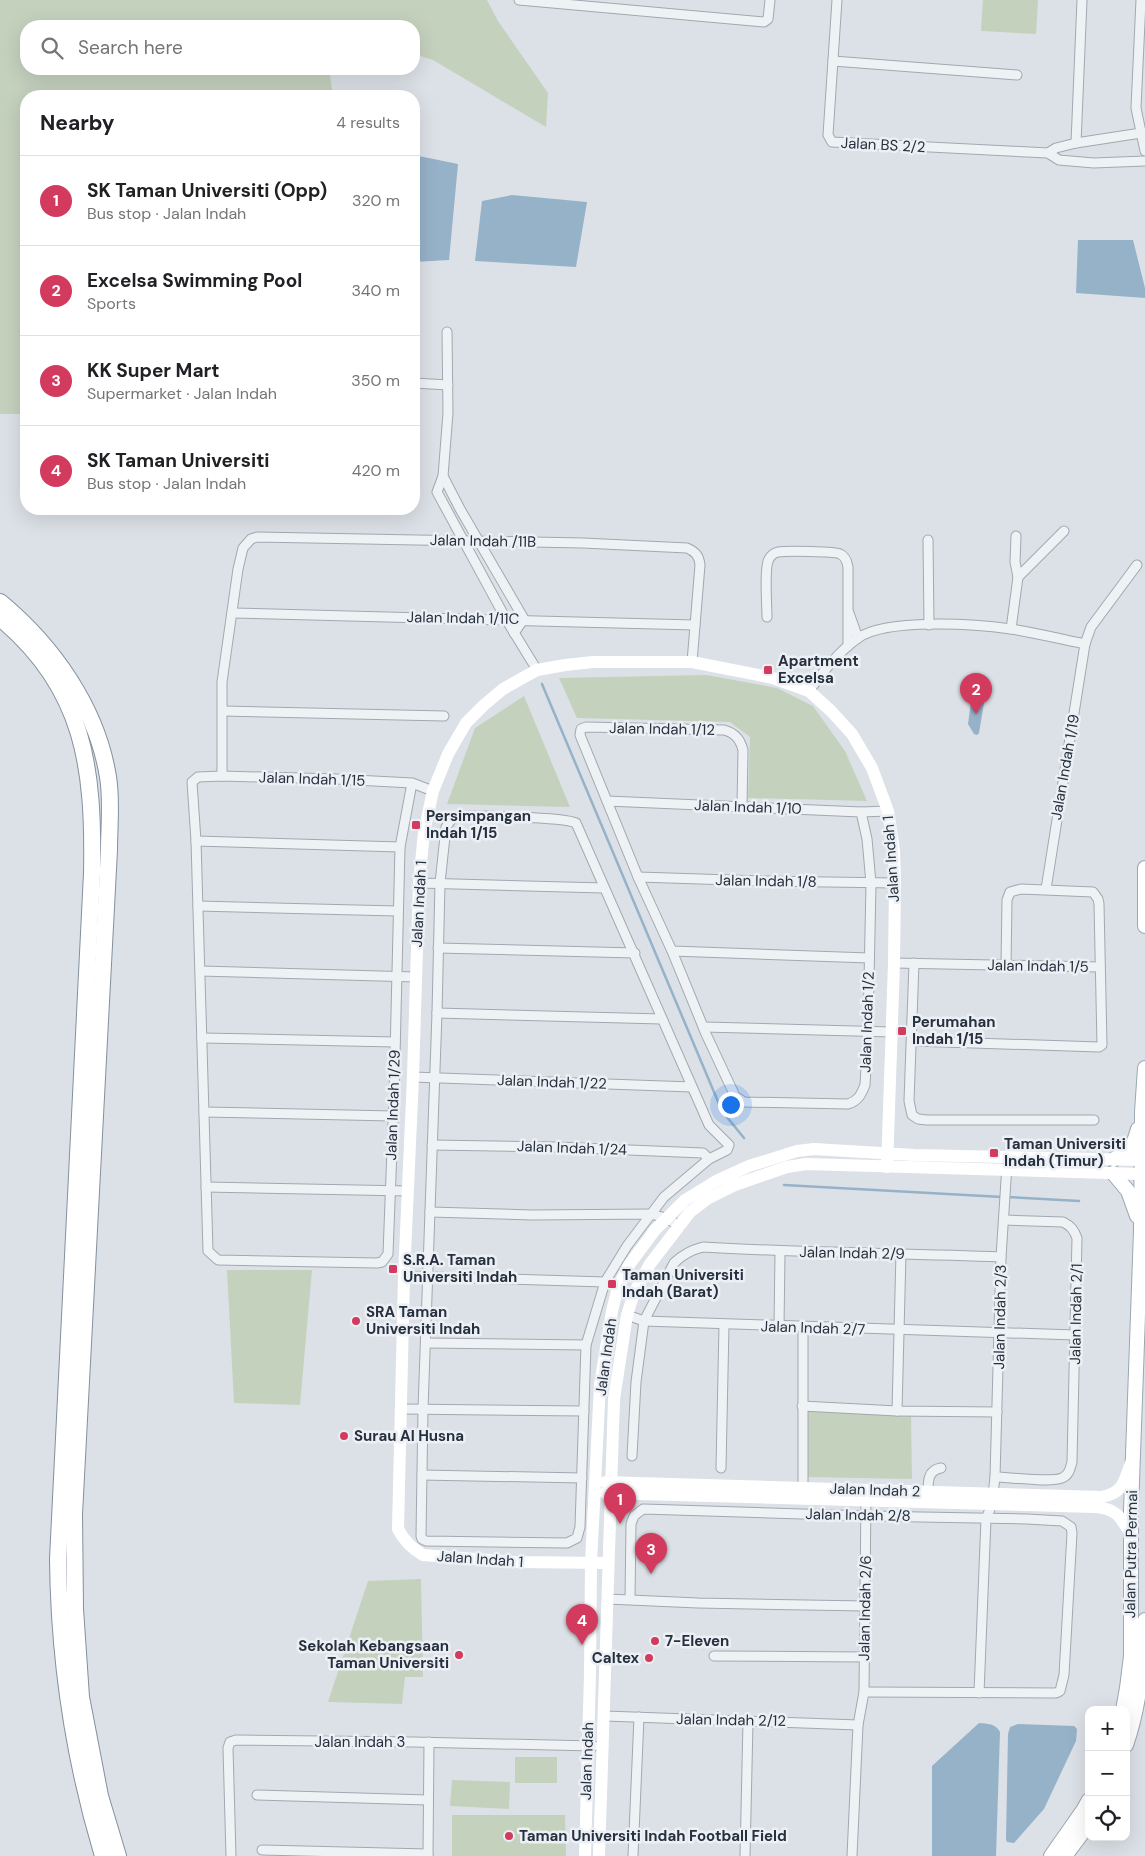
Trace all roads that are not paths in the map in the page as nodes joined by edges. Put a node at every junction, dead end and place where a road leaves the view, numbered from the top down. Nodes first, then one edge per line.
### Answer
1 (519, 0) edge
2 (770, 0) edge
3 (837, 0) edge
4 (1082, 0) edge
5 (1141, 0) edge
6 (833, 62) junction
7 (1017, 75) dead end
8 (1141, 133) junction
9 (1076, 144) junction
10 (1145, 151) edge
11 (1048, 154) junction
12 (1145, 161) edge
13 (447, 332) dead end
14 (420, 383) edge
15 (448, 385) junction
16 (443, 476) junction
17 (1064, 531) dead end
18 (1016, 536) dead end
19 (928, 540) dead end
20 (463, 542) junction
21 (480, 542) junction
22 (1137, 565) dead end
23 (1018, 577) junction
24 (0, 602) edge
25 (848, 609) junction
26 (232, 613) junction
27 (767, 617) dead end
28 (0, 618) edge
29 (524, 619) junction
30 (506, 621) junction
31 (695, 625) junction
32 (928, 625) junction
33 (1011, 629) junction
34 (514, 633) junction
35 (858, 638) junction
36 (1085, 644) junction
37 (848, 646) junction
38 (692, 662) junction
39 (538, 670) junction
40 (809, 691) junction
41 (223, 711) junction
42 (444, 716) dead end
43 (222, 776) junction
44 (412, 783) junction
45 (433, 790) junction
46 (607, 801) junction
47 (742, 806) junction
48 (888, 811) junction
49 (861, 812) junction
50 (196, 841) junction
51 (400, 847) junction
52 (1145, 868) edge
53 (638, 878) junction
54 (418, 883) junction
55 (440, 883) junction
56 (871, 883) junction
57 (895, 883) junction
58 (604, 888) junction
59 (1046, 890) junction
60 (198, 906) junction
61 (398, 911) junction
62 (1145, 926) edge
63 (438, 948) junction
64 (672, 951) junction
65 (635, 953) junction
66 (869, 958) junction
67 (894, 963) junction
68 (914, 963) junction
69 (1006, 966) junction
70 (1100, 967) junction
71 (200, 971) junction
72 (397, 976) junction
73 (416, 977) junction
74 (437, 1014) junction
75 (662, 1019) junction
76 (703, 1027) junction
77 (868, 1030) junction
78 (892, 1032) junction
79 (202, 1038) junction
80 (912, 1041) junction
81 (395, 1042) junction
82 (1145, 1068) edge
83 (413, 1077) junction
84 (435, 1077) junction
85 (692, 1087) junction
86 (204, 1112) junction
87 (1142, 1112) junction
88 (393, 1116) junction
89 (1094, 1120) dead end
90 (432, 1145) junction
91 (886, 1153) junction
92 (709, 1159) junction
93 (1007, 1164) junction
94 (1113, 1166) junction
95 (887, 1167) junction
96 (1143, 1167) edge
97 (206, 1187) junction
98 (391, 1190) junction
99 (408, 1191) junction
100 (430, 1212) junction
101 (651, 1214) junction
102 (666, 1218) junction
103 (1004, 1220) junction
104 (680, 1226) junction
105 (1141, 1231) junction
106 (780, 1252) junction
107 (901, 1253) junction
108 (1001, 1257) junction
109 (404, 1276) junction
110 (428, 1276) junction
111 (604, 1282) junction
112 (627, 1315) junction
113 (644, 1321) junction
114 (724, 1325) junction
115 (779, 1327) junction
116 (802, 1327) junction
117 (899, 1330) junction
118 (1000, 1332) junction
119 (1075, 1335) junction
120 (426, 1342) junction
121 (586, 1345) junction
122 (802, 1406) junction
123 (402, 1408) junction
124 (423, 1409) junction
125 (897, 1411) junction
126 (584, 1412) junction
127 (997, 1412) junction
128 (632, 1456) dead end
129 (1132, 1460) junction
130 (721, 1468) dead end
131 (941, 1468) dead end
132 (422, 1475) junction
133 (995, 1477) junction
134 (582, 1478) junction
135 (595, 1487) junction
136 (611, 1488) junction
137 (803, 1492) junction
138 (928, 1492) junction
139 (866, 1495) junction
140 (993, 1499) junction
141 (866, 1516) junction
142 (986, 1519) junction
143 (1130, 1533) junction
144 (591, 1563) junction
145 (608, 1563) junction
146 (607, 1599) junction
147 (630, 1599) junction
148 (866, 1606) junction
149 (1145, 1620) edge
150 (714, 1656) dead end
151 (864, 1657) junction
152 (590, 1674) junction
153 (605, 1674) junction
154 (864, 1692) junction
155 (979, 1693) junction
156 (1124, 1706) edge
157 (604, 1716) junction
158 (639, 1717) junction
159 (748, 1722) junction
160 (858, 1725) junction
161 (1130, 1732) edge
162 (429, 1742) junction
163 (589, 1746) junction
164 (604, 1747) junction
165 (256, 1795) dead end
166 (428, 1800) junction
167 (1085, 1807) edge
168 (1085, 1829) edge
169 (262, 1850) dead end
170 (428, 1855) edge
171 (103, 1856) edge
172 (118, 1856) edge
173 (231, 1856) edge
174 (585, 1856) edge
175 (599, 1856) edge
176 (633, 1856) edge
177 (745, 1856) edge
178 (852, 1856) edge
179 (1051, 1856) edge
180 (1065, 1856) edge

1 - 2 street
3 - 6 street, Jalan BS 2/2
4 - 9 street
5 - 8 street
6 - 7 street
6 - 11 street, Jalan BS 2/2
8 - 9 street
8 - 10 street
9 - 11 street
11 - 12 street
13 - 15 street
14 - 15 street
15 - 16 street
16 - 20 street
16 - 21 street
17 - 23 street
18 - 23 street
19 - 32 street
20 - 21 street, Jalan Indah /11B
20 - 26 street, Jalan Indah /11B
20 - 30 street
21 - 29 street
21 - 31 street, Jalan Indah /11B
22 - 36 street, Jalan Indah 1/19
23 - 33 street
24 - 172 highway
25 - 27 street
25 - 35 street
25 - 37 street
26 - 30 street, Jalan Indah 1/11C
26 - 41 street
28 - 171 highway
29 - 30 street, Jalan Indah 1/11C
29 - 31 street, Jalan Indah 1/11C
29 - 34 street
30 - 34 street
31 - 38 street
32 - 33 street
32 - 35 street
33 - 36 street
34 - 39 street
35 - 37 street
36 - 59 street, Jalan Indah 1/19
37 - 40 street
38 - 39 street, Jalan Indah 1
38 - 40 street, Jalan Indah 1
39 - 45 street, Jalan Indah 1
40 - 48 street, Jalan Indah 1
41 - 42 street
41 - 43 street
43 - 44 street, Jalan Indah 1/15
43 - 50 street, Jalan Indah 1/15
44 - 45 street, Jalan Indah 1/15
44 - 51 street, Jalan Indah 1/29
45 - 54 street, Jalan Indah 1
46 - 47 street, Jalan Indah 1/10
46 - 47 street, Jalan Indah 1/12
46 - 53 street
47 - 49 street, Jalan Indah 1/10
48 - 49 street, Jalan Indah 1/10
48 - 57 street, Jalan Indah 1
49 - 56 street, Jalan Indah 1/2
50 - 51 street
50 - 60 street
51 - 61 street, Jalan Indah 1/29
52 - 62 main road
53 - 56 street, Jalan Indah 1/8
53 - 64 street
54 - 55 street
54 - 73 street, Jalan Indah 1
55 - 58 street
55 - 58 street
55 - 63 street
56 - 57 street, Jalan Indah 1/8
56 - 66 street, Jalan Indah 1/2
57 - 67 street, Jalan Indah 1
58 - 65 street
59 - 69 street
59 - 70 street, Jalan Indah 1/5
60 - 61 street
60 - 71 street
61 - 72 street, Jalan Indah 1/29
63 - 65 street
63 - 74 street
64 - 66 street
64 - 76 street
65 - 75 street
66 - 77 street, Jalan Indah 1/2
67 - 68 street, Jalan Indah 1/5
67 - 78 street, Jalan Indah 1
68 - 69 street, Jalan Indah 1/5
68 - 80 street
69 - 70 street, Jalan Indah 1/5
70 - 80 street
71 - 72 street
71 - 79 street
72 - 73 street
72 - 81 street, Jalan Indah 1/29
73 - 83 street, Jalan Indah 1
74 - 75 street
74 - 84 street
75 - 85 street
76 - 77 street
76 - 77 street, Jalan Indah 1/2
77 - 78 street
78 - 91 street, Jalan Indah 1
79 - 81 street
79 - 86 street
80 - 89 street
81 - 88 street, Jalan Indah 1/29
82 - 87 main road, Jalan Putra Permai
83 - 84 street, Jalan Indah 1/22
83 - 99 street, Jalan Indah 1
84 - 85 street, Jalan Indah 1/22
84 - 90 street
85 - 92 street
86 - 88 street
86 - 97 street
87 - 94 main road
87 - 96 main road, Jalan Putra Permai
88 - 98 street, Jalan Indah 1/29
90 - 92 street, Jalan Indah 1/24
90 - 100 street
91 - 93 street, Jalan Indah
91 - 95 street, Jalan Indah 1
91 - 102 street, Jalan Indah
92 - 101 street
93 - 94 street, Jalan Indah
93 - 95 street, Jalan Indah
93 - 103 street, Jalan Indah 2/3
94 - 96 street, Jalan Indah
94 - 105 main road
95 - 104 street, Jalan Indah
96 - 105 main road, Jalan Putra Permai
97 - 98 street
97 - 98 street, Jalan Indah 1/29
98 - 99 street
99 - 109 street, Jalan Indah 1
100 - 101 street
100 - 110 street
101 - 102 street
101 - 111 street
102 - 104 street
102 - 135 street, Jalan Indah
103 - 108 street, Jalan Indah 2/3
103 - 119 street, Jalan Indah 2/1
104 - 112 street, Jalan Indah
105 - 129 main road, Jalan Putra Permai
106 - 107 street, Jalan Indah 2/9
106 - 113 street, Jalan Indah 2/9
106 - 115 street
107 - 108 street, Jalan Indah 2/9
107 - 117 street
108 - 118 street, Jalan Indah 2/3
109 - 110 street
109 - 123 street, Jalan Indah 1
110 - 111 street
110 - 120 street
111 - 121 street
112 - 113 street, Jalan Indah 2/7
112 - 136 street, Jalan Indah
113 - 114 street, Jalan Indah 2/7
113 - 128 street
114 - 115 street, Jalan Indah 2/7
114 - 130 street
115 - 116 street, Jalan Indah 2/7
116 - 117 street, Jalan Indah 2/7
116 - 122 street
117 - 118 street, Jalan Indah 2/7
117 - 125 street
118 - 119 street, Jalan Indah 2/7
118 - 127 street, Jalan Indah 2/3
119 - 133 street, Jalan Indah 2/1
120 - 121 street
120 - 124 street
121 - 126 street
122 - 125 street
122 - 137 street
123 - 124 street
123 - 144 street, Jalan Indah 1
124 - 126 street
124 - 132 street
125 - 127 street
126 - 134 street
127 - 133 street, Jalan Indah 2/3
129 - 140 street, Jalan Indah 2
129 - 143 main road, Jalan Putra Permai
131 - 138 street
132 - 134 street
132 - 134 street
133 - 140 street, Jalan Indah 2/3
135 - 136 street, Jalan Indah 2
135 - 144 street, Jalan Indah
136 - 137 street, Jalan Indah 2
136 - 145 street, Jalan Indah
137 - 139 street, Jalan Indah 2
138 - 139 street, Jalan Indah 2
138 - 140 street, Jalan Indah 2
139 - 140 street, Jalan Indah 2
139 - 141 street, Jalan Indah 2/6
140 - 142 street, Jalan Indah 2/3
140 - 143 street, Jalan Indah 2
141 - 142 street, Jalan Indah 2/8
141 - 147 street, Jalan Indah 2/8
141 - 148 street, Jalan Indah 2/6
142 - 155 street, Jalan Indah 2/3
142 - 155 street, Jalan Indah 2/8
143 - 156 main road, Jalan Putra Permai
144 - 145 street, Jalan Indah 1
144 - 152 street, Jalan Indah
145 - 146 street, Jalan Indah
146 - 147 street
146 - 153 street, Jalan Indah
147 - 148 street
148 - 151 street, Jalan Indah 2/6
149 - 161 main road, Jalan Putra Permai
150 - 151 street
151 - 154 street, Jalan Indah 2/6
152 - 153 street
152 - 163 street, Jalan Indah
153 - 157 street, Jalan Indah
154 - 155 street
154 - 160 street, Jalan Indah 2/6
157 - 158 street, Jalan Indah 2/12
157 - 164 street, Jalan Indah
158 - 159 street, Jalan Indah 2/12
158 - 176 street
159 - 160 street, Jalan Indah 2/12
159 - 177 street
160 - 178 street, Jalan Indah 2/6
162 - 163 street, Jalan Indah 3
162 - 166 street
162 - 173 street, Jalan Indah 3
163 - 164 street, Jalan Indah 3
163 - 174 street, Jalan Indah
164 - 175 street, Jalan Indah
165 - 166 street
166 - 170 street
167 - 179 main road
168 - 180 main road
169 - 170 street

